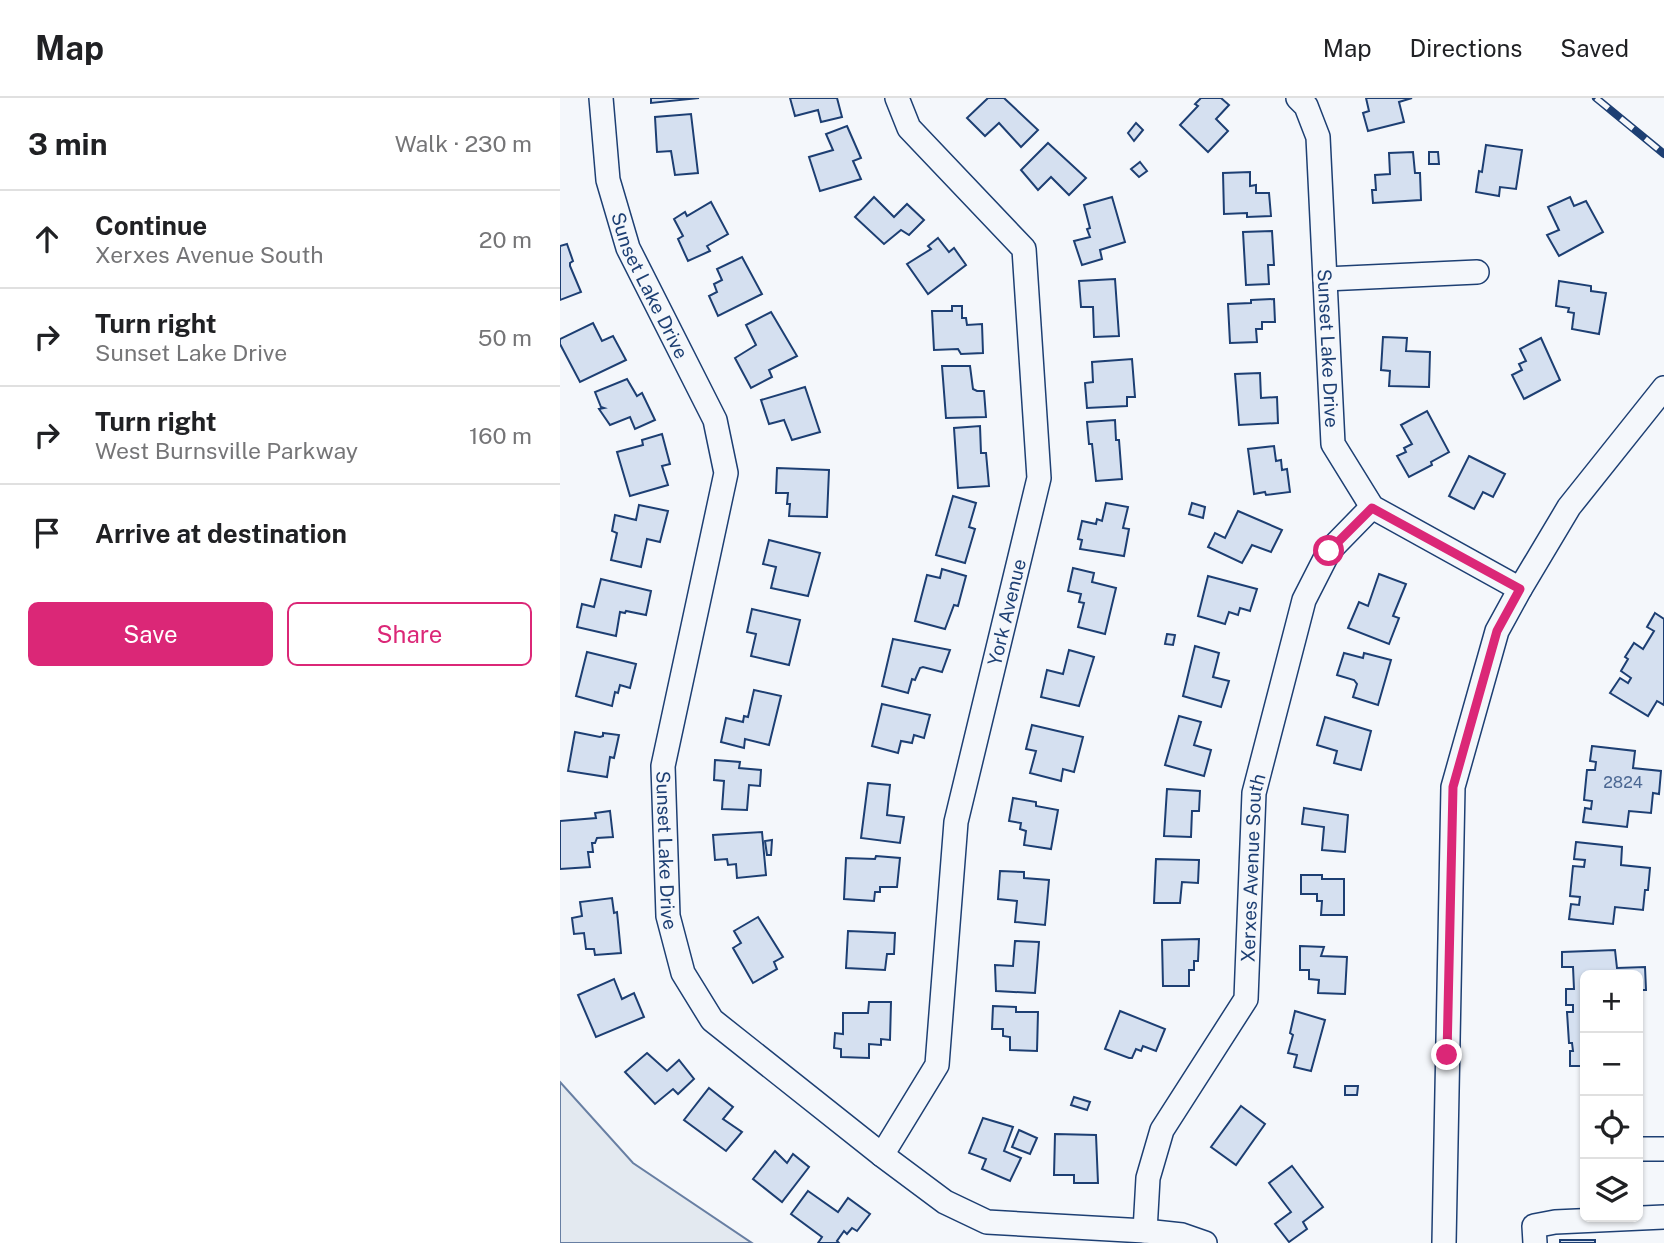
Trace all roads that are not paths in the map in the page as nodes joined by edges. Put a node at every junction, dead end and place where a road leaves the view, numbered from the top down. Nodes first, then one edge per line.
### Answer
1 (601, 98) edge
2 (897, 98) edge
3 (1298, 98) edge
4 (1477, 272) dead end
5 (1325, 279) junction
6 (1664, 388) edge
7 (1372, 508) junction
8 (1520, 589) junction
9 (1643, 1149) edge
10 (1664, 1149) edge
11 (882, 1155) junction
12 (1664, 1217) edge
13 (1145, 1231) junction
14 (1535, 1235) edge
15 (1205, 1243) edge
16 (1444, 1243) edge

1 - 11 street, Sunset Lake Drive
2 - 11 street, York Avenue
3 - 5 street, Sunset Lake Drive
4 - 5 street
5 - 7 street, Sunset Lake Drive
6 - 8 street
7 - 8 street, Sunset Lake Drive
7 - 13 street, Xerxes Avenue South
8 - 16 street
9 - 10 street
11 - 13 street, Sunset Lake Drive
12 - 14 street
13 - 15 street, Sunset Lake Drive

